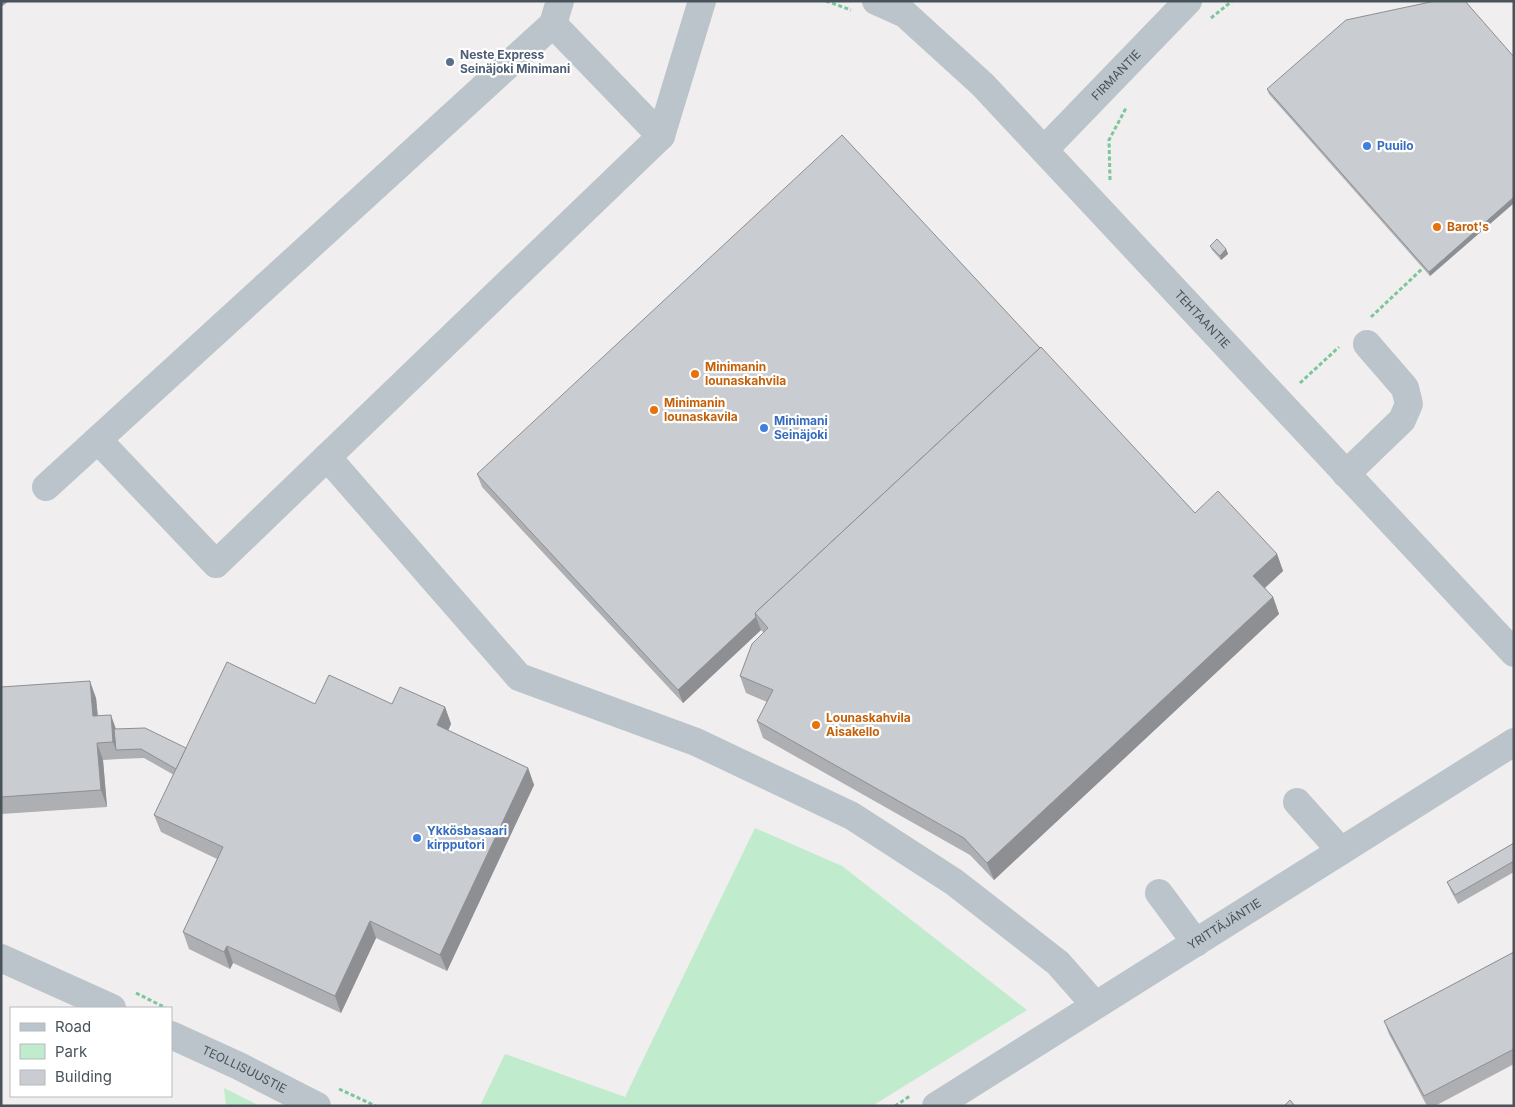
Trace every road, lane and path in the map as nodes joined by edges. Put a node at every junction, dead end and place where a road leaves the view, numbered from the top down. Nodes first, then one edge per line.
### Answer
1 (702, 1) edge
2 (876, 1) edge
3 (1232, 1) edge
4 (1183, 3) edge
5 (909, 8) edge
6 (556, 13) edge
7 (1209, 19) dead end
8 (1128, 104) dead end
9 (661, 136) junction
10 (1044, 150) junction
11 (1091, 202) junction
12 (1367, 344) dead end
13 (98, 440) junction
14 (327, 457) junction
15 (1346, 474) junction
16 (46, 487) dead end
17 (1514, 653) edge
18 (1514, 742) edge
19 (1297, 802) dead end
20 (1341, 850) junction
21 (1159, 892) dead end
22 (1196, 942) junction
23 (1, 958) edge
24 (1095, 1005) junction
25 (110, 1007) edge
26 (172, 1035) edge
27 (317, 1106) edge
28 (936, 1106) edge

1 - 9 street
2 - 5 street, TEHTAANTIE
3 - 7 path
4 - 10 street, FIRMANTIE
5 - 10 street, TEHTAANTIE
6 - 9 street
6 - 13 street
8 - 11 path
9 - 14 street
10 - 11 street, TEHTAANTIE
11 - 15 street, TEHTAANTIE
12 - 15 street
13 - 14 street
13 - 16 street
14 - 24 street
15 - 17 street, TEHTAANTIE
18 - 20 street, YRITTÄJÄNTIE
19 - 20 street
20 - 22 street, YRITTÄJÄNTIE
21 - 22 street
22 - 24 street, YRITTÄJÄNTIE
23 - 25 street
24 - 28 street, YRITTÄJÄNTIE
26 - 27 street, TEOLLISUUSTIE

